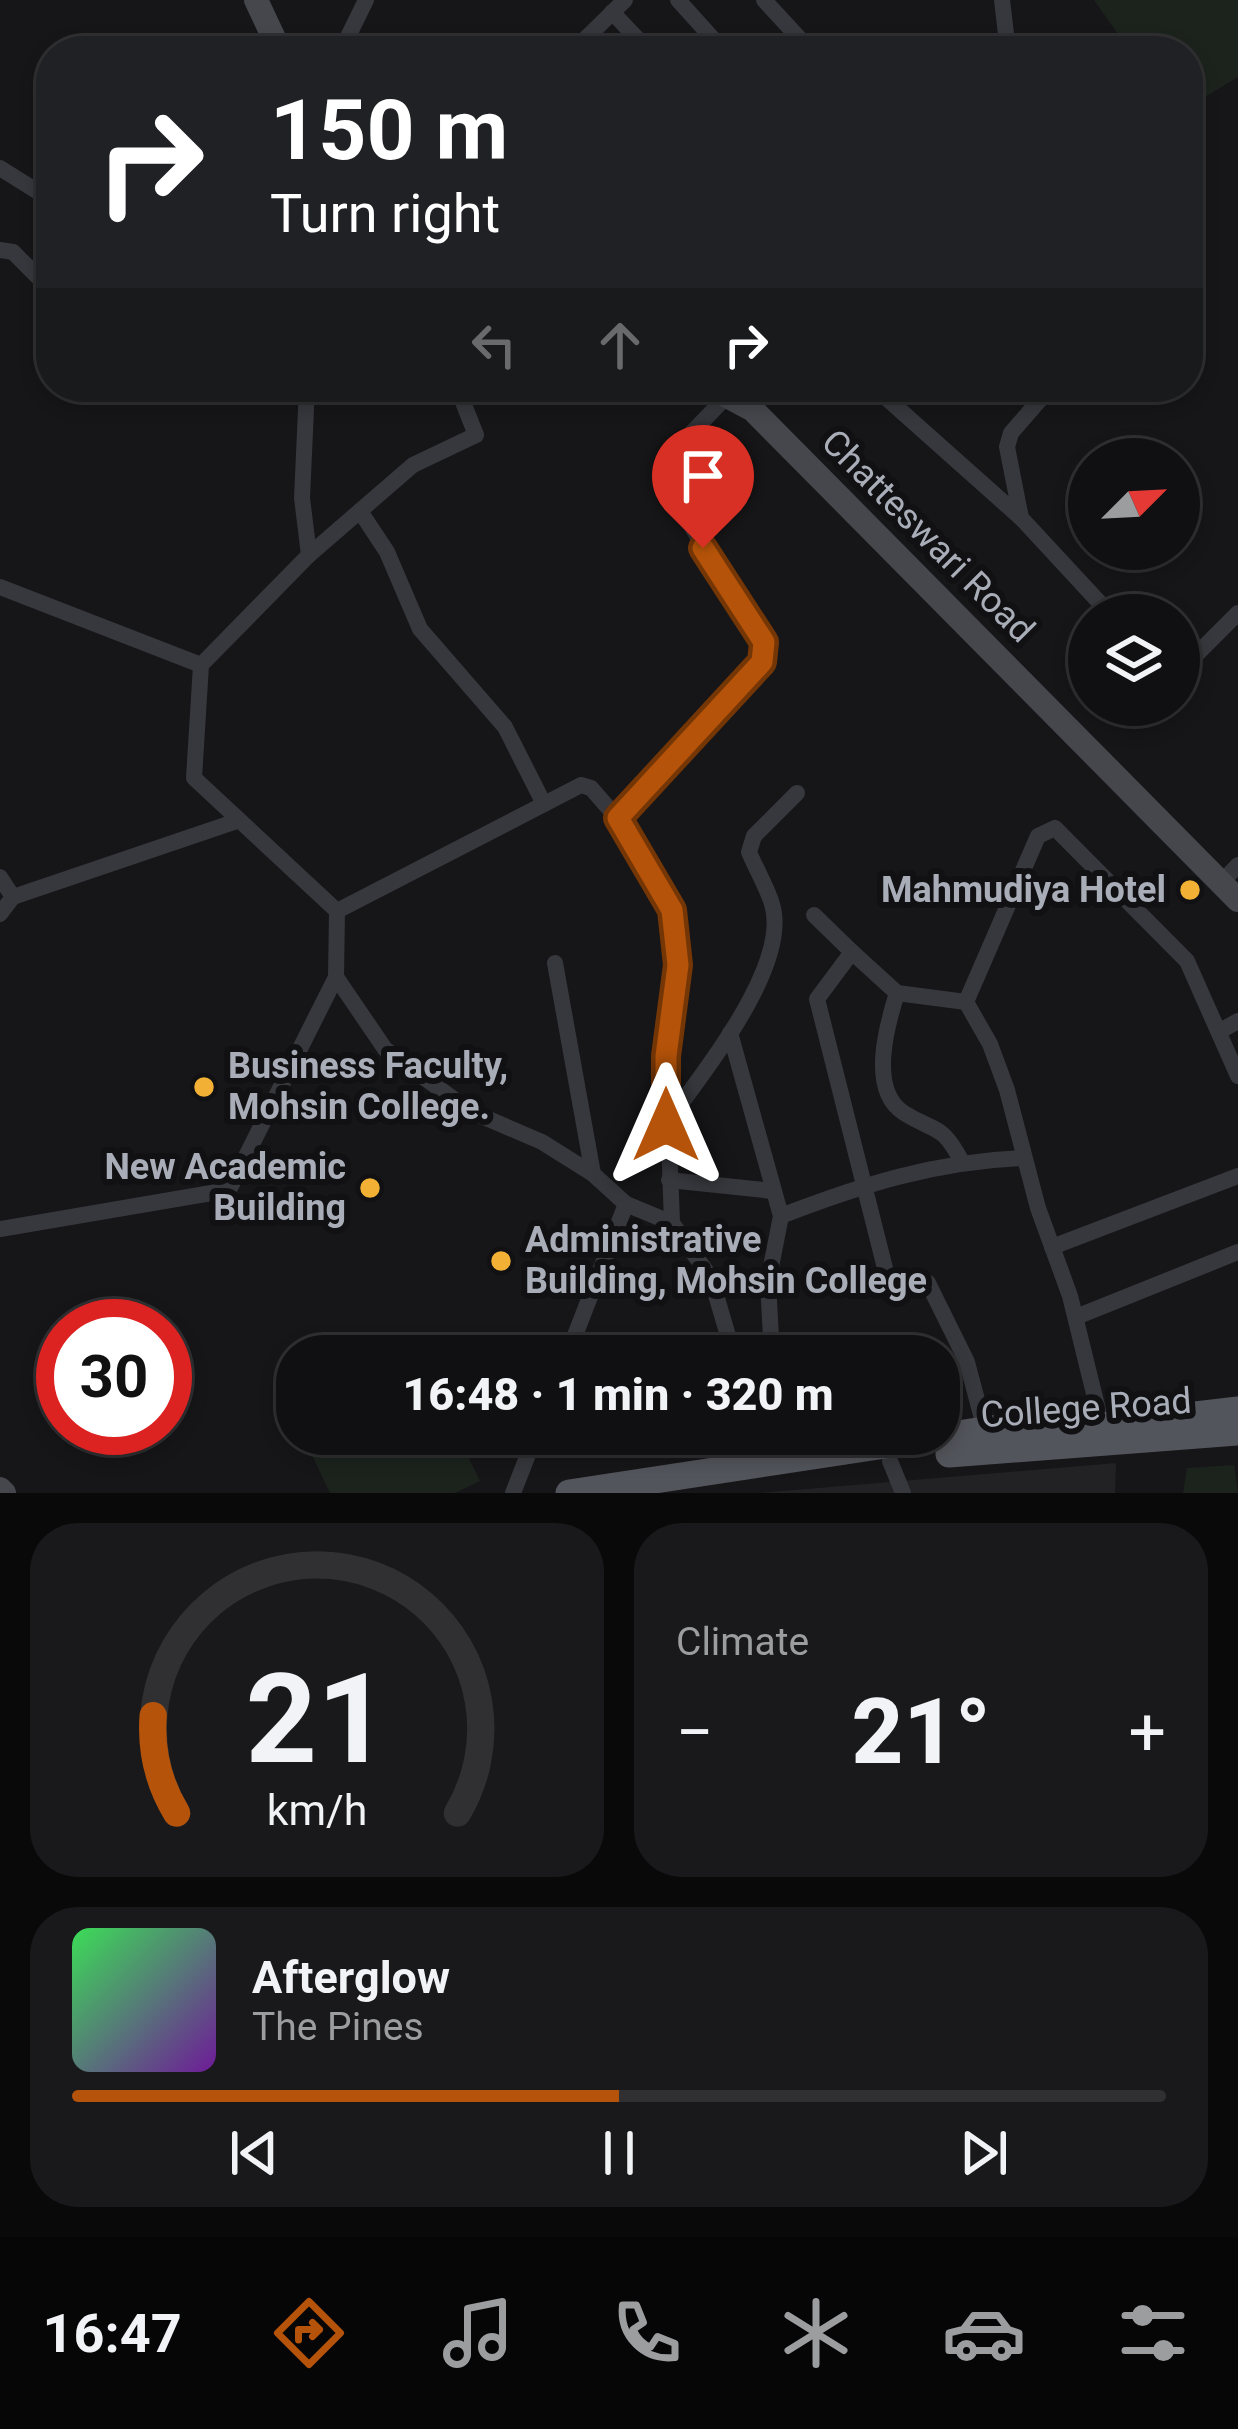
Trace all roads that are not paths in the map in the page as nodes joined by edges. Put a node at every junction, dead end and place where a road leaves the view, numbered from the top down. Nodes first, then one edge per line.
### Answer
1 (256, 0) edge
2 (366, 0) edge
3 (678, 0) edge
4 (764, 0) edge
5 (1002, 0) edge
6 (618, 6) edge
7 (273, 36) edge
8 (348, 36) edge
9 (588, 36) edge
10 (639, 36) edge
11 (710, 36) edge
12 (797, 36) edge
13 (1006, 36) edge
14 (0, 168) edge
15 (36, 191) edge
16 (0, 250) edge
17 (36, 275) edge
18 (306, 402) edge
19 (464, 402) edge
20 (710, 402) edge
21 (737, 402) edge
22 (891, 402) edge
23 (1038, 402) edge
24 (360, 511) junction
25 (1021, 518) junction
26 (309, 555) junction
27 (0, 587) edge
28 (1092, 594) edge
29 (1238, 613) edge
30 (1200, 651) edge
31 (201, 665) junction
32 (797, 793) dead end
33 (544, 804) junction
34 (618, 818) junction
35 (237, 821) junction
36 (0, 877) edge
37 (1232, 883) edge
38 (14, 897) junction
39 (337, 911) junction
40 (0, 914) edge
41 (814, 915) dead end
42 (852, 952) junction
43 (555, 963) dead end
44 (336, 977) junction
45 (897, 993) junction
46 (966, 1002) junction
47 (1238, 1022) edge
48 (1220, 1030) junction
49 (730, 1033) junction
50 (1238, 1076) edge
51 (666, 1125) junction
52 (1023, 1158) junction
53 (961, 1160) junction
54 (593, 1174) junction
55 (1238, 1176) edge
56 (669, 1180) junction
57 (860, 1186) junction
58 (773, 1191) junction
59 (626, 1204) junction
60 (781, 1216) junction
61 (672, 1223) junction
62 (0, 1229) edge
63 (1052, 1247) junction
64 (1238, 1252) edge
65 (1076, 1317) junction
66 (575, 1335) edge
67 (728, 1335) edge
68 (771, 1335) edge
69 (1238, 1410) edge
70 (986, 1430) junction
71 (1238, 1432) edge
72 (960, 1433) edge
73 (1103, 1435) junction
74 (528, 1455) edge
75 (770, 1455) edge
76 (890, 1461) junction
77 (513, 1493) edge
78 (569, 1493) edge
79 (654, 1493) edge
80 (903, 1493) edge

1 - 7 main road
2 - 8 street
3 - 11 street
4 - 12 street
5 - 13 street
6 - 9 street
6 - 10 street
14 - 15 street
16 - 17 street
18 - 26 street
19 - 24 street
20 - 34 street
21 - 37 main road, Chatteswari Road
22 - 25 street
23 - 25 street
24 - 26 street
24 - 33 street
25 - 28 street
26 - 31 street
27 - 31 street
29 - 30 street
31 - 35 street
32 - 49 street
33 - 34 street
33 - 39 street
34 - 51 street
35 - 38 street
35 - 39 street
36 - 38 street
38 - 40 street
39 - 44 street
41 - 42 street
42 - 45 street
42 - 57 street
43 - 54 street
44 - 54 street
44 - 62 street
45 - 46 street
45 - 53 street
46 - 48 street
46 - 52 street
47 - 48 street
48 - 50 street
49 - 51 street
49 - 58 street
51 - 56 street
52 - 53 street
52 - 63 street
53 - 57 street
54 - 59 street
55 - 63 street
56 - 58 street
56 - 61 street
57 - 60 street
57 - 70 street
58 - 60 street
59 - 61 street
59 - 66 street
60 - 68 street
61 - 67 street
63 - 65 street
64 - 65 street
65 - 73 street
69 - 73 main road, College Road
70 - 72 main road, College Road
70 - 73 main road, College Road
71 - 73 main road, College Road
73 - 76 main road, College Road
74 - 77 street
75 - 78 main road, College Road
76 - 79 main road, College Road
76 - 80 street

